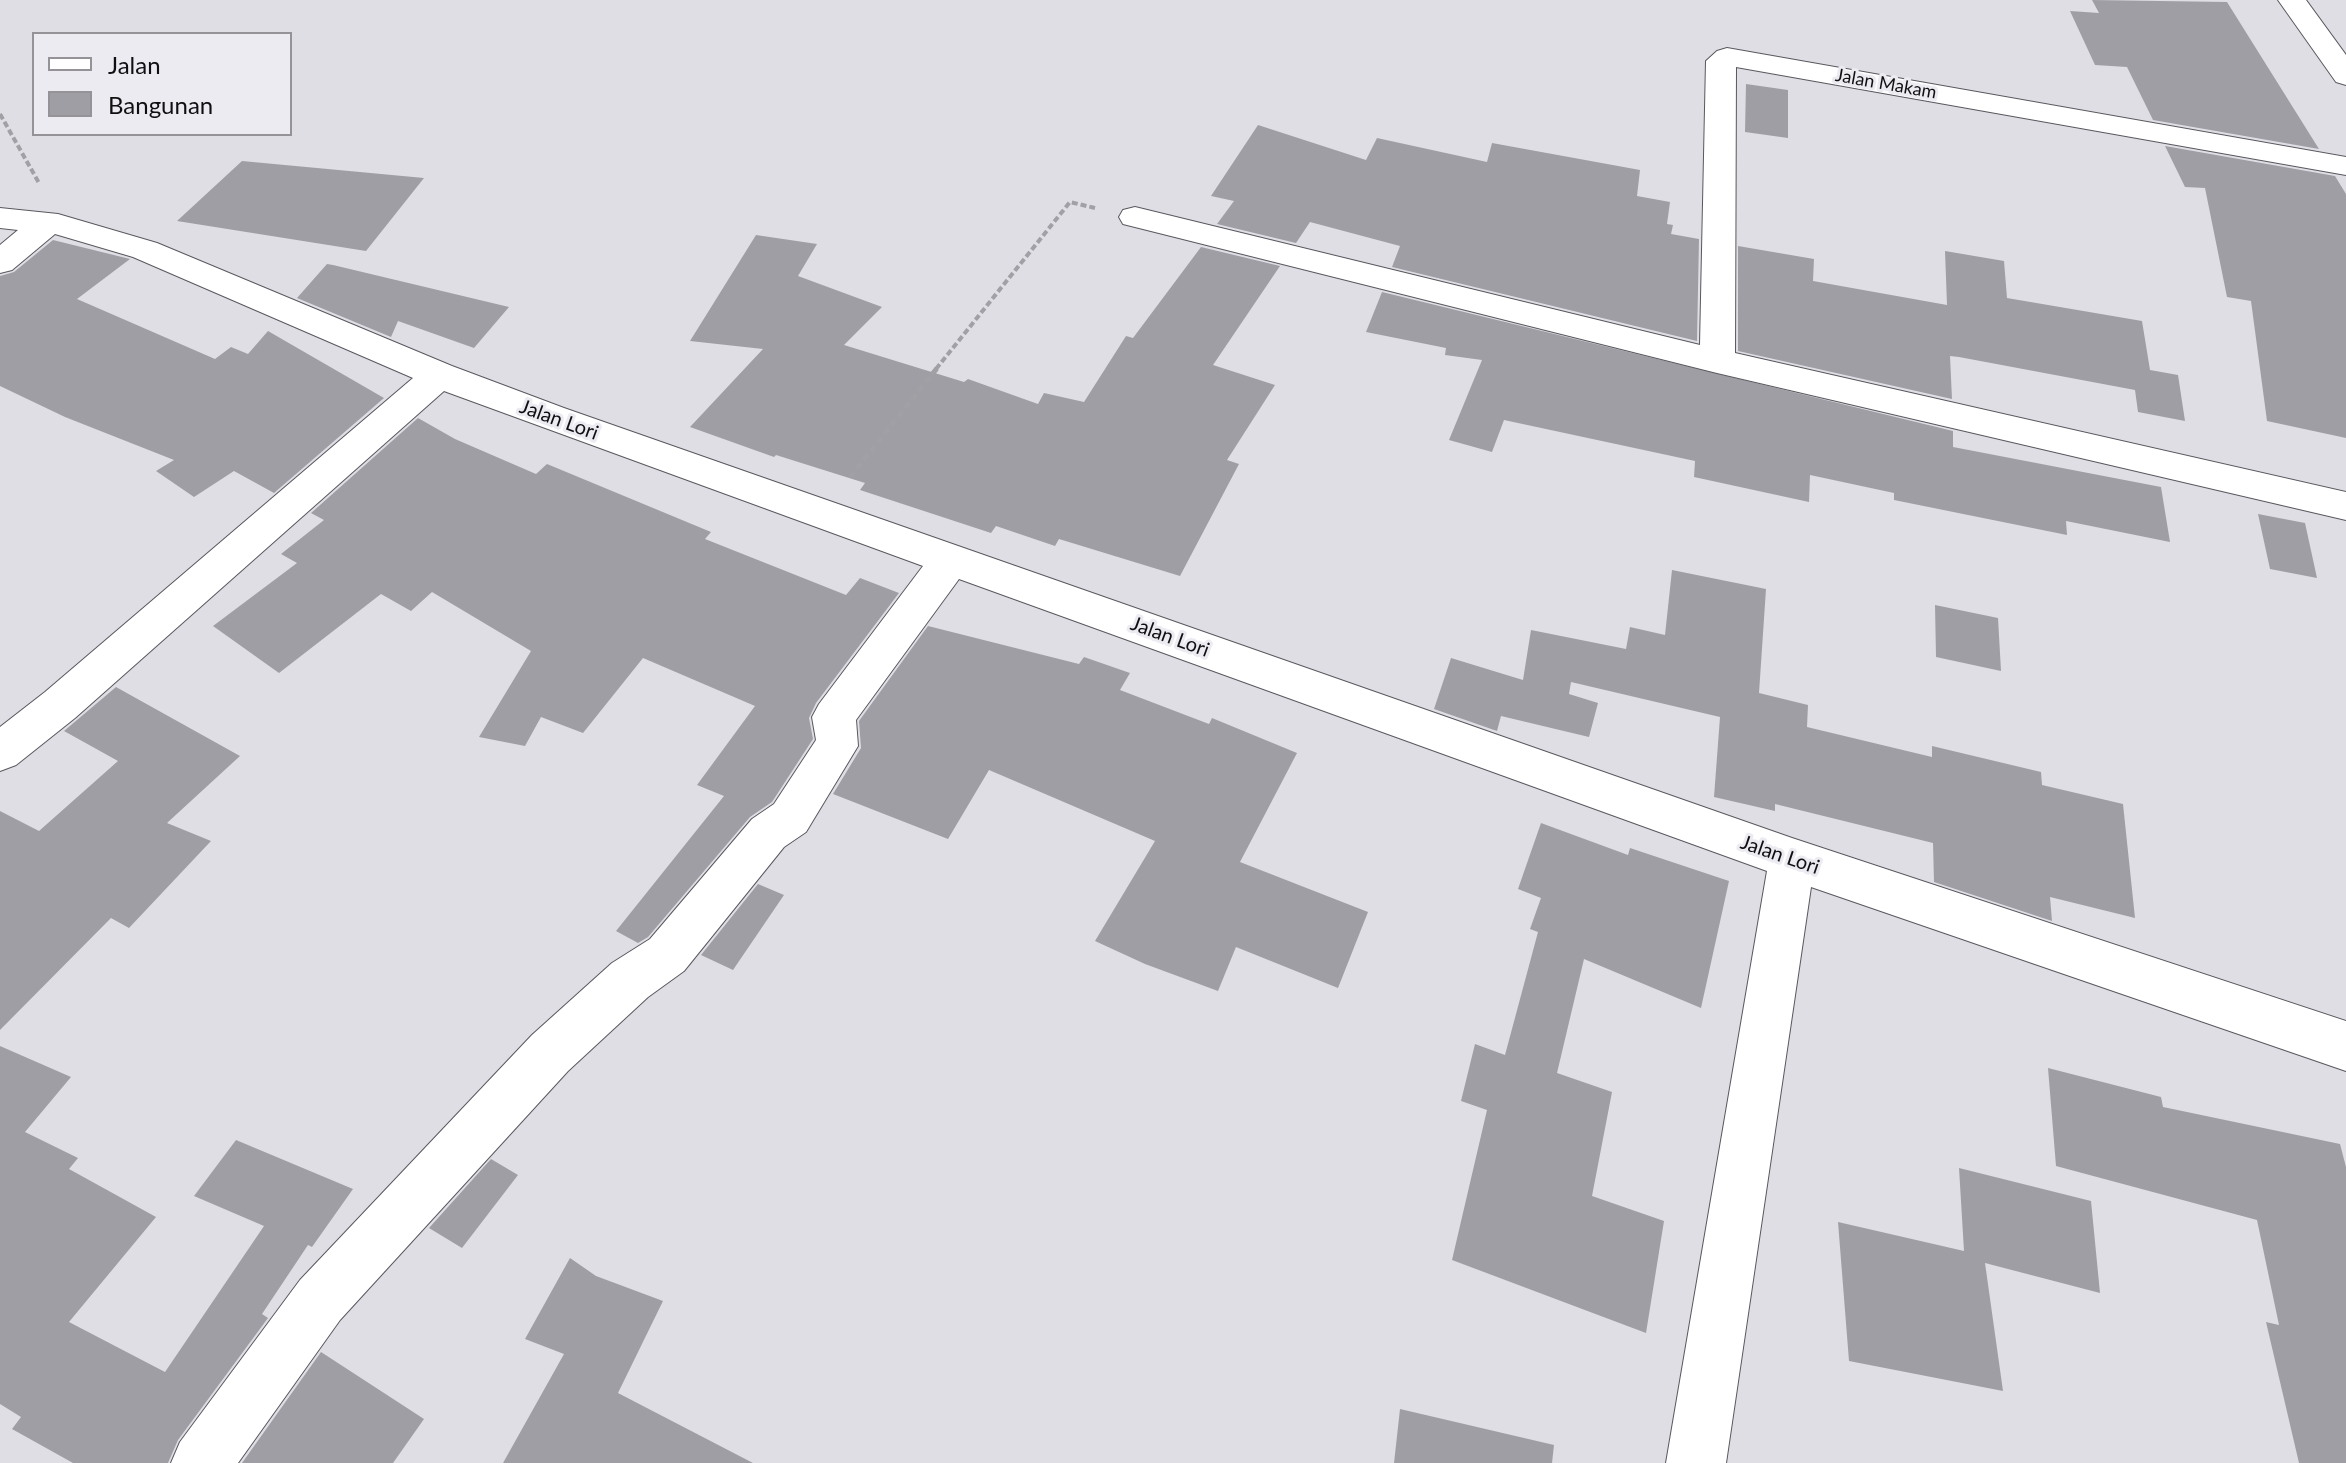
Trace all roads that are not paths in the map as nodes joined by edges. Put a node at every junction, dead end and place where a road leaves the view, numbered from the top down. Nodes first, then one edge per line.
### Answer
1 (2295, 4) edge
2 (2330, 11) dead end
3 (2346, 76) edge
4 (2346, 166) edge
5 (52, 217) junction
6 (1135, 217) road end
7 (0, 218) edge
8 (0, 262) edge
9 (1717, 361) junction
10 (439, 375) junction
11 (2346, 506) edge
12 (951, 559) junction
13 (0, 752) edge
14 (1792, 859) junction
15 (2346, 1046) edge
16 (201, 1463) edge
17 (1696, 1463) edge

1 - 2 street
1 - 3 street
4 - 9 street, Jalan Makam
5 - 7 street, Jalan Lori
5 - 8 street
5 - 10 street, Jalan Lori
6 - 9 street
9 - 11 street
10 - 12 street, Jalan Lori
10 - 13 street
12 - 14 street, Jalan Lori
12 - 16 street
14 - 15 street, Jalan Lori
14 - 17 street

